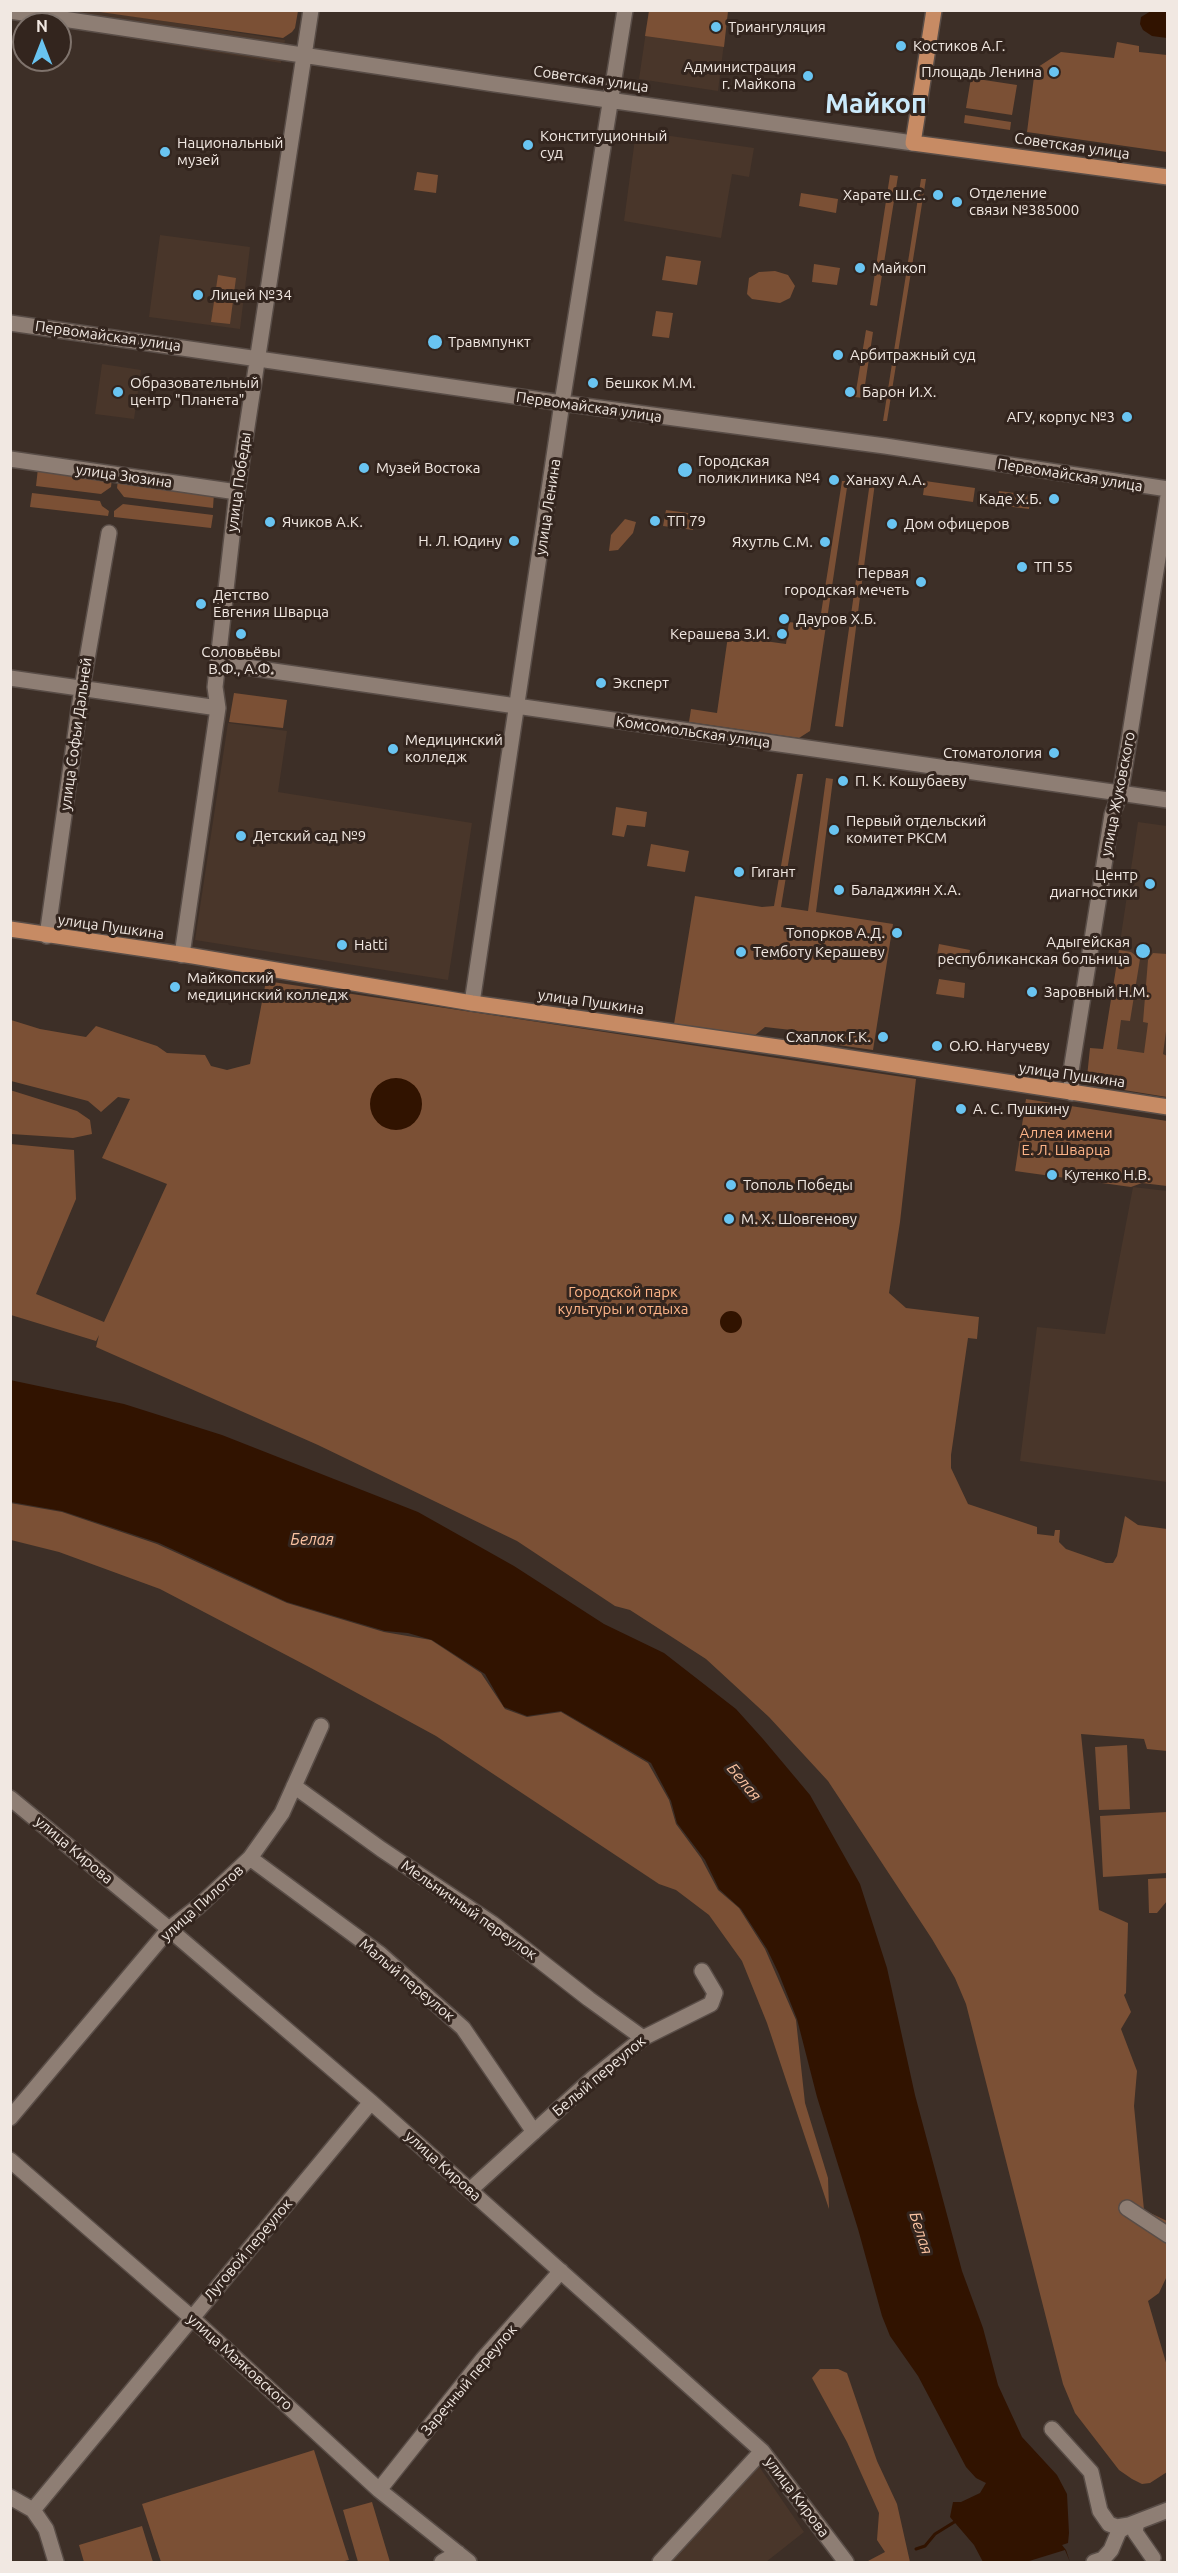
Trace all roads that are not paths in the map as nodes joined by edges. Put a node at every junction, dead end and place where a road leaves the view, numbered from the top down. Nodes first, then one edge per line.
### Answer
1 (311, 10) edge
2 (625, 10) edge
3 (934, 10) edge
4 (10, 11) edge
5 (304, 54) junction
6 (610, 100) junction
7 (914, 143) junction
8 (1167, 177) edge
9 (10, 322) edge
10 (257, 358) junction
11 (562, 404) junction
12 (10, 459) edge
13 (1167, 489) edge
14 (237, 492) junction
15 (1167, 496) edge
16 (109, 533) dead end
17 (218, 663) junction
18 (10, 678) edge
19 (82, 688) junction
20 (517, 706) junction
21 (218, 708) junction
22 (1120, 794) junction
23 (1167, 800) edge
24 (10, 929) edge
25 (47, 936) junction
26 (182, 955) junction
27 (472, 1003) junction
28 (1072, 1093) junction
29 (1167, 1107) edge
30 (321, 1726) dead end
31 (294, 1786) junction
32 (10, 1798) edge
33 (250, 1858) junction
34 (169, 1929) junction
35 (702, 1971) dead end
36 (643, 2038) junction
37 (371, 2102) junction
38 (10, 2118) edge
39 (534, 2132) junction
40 (10, 2160) edge
41 (470, 2190) junction
42 (1127, 2208) dead end
43 (1167, 2235) edge
44 (561, 2271) junction
45 (192, 2318) junction
46 (1052, 2429) dead end
47 (762, 2451) junction
48 (379, 2490) junction
49 (10, 2497) edge
50 (33, 2510) junction
51 (1167, 2510) edge
52 (1133, 2524) junction
53 (464, 2558) edge
54 (1153, 2558) dead end
55 (56, 2562) edge
56 (442, 2562) edge
57 (660, 2562) edge
58 (846, 2562) edge
59 (1094, 2562) edge

1 - 5 street, улица Победы
2 - 6 street, улица Ленина
3 - 7 main road
4 - 5 street, Советская улица
5 - 6 street, Советская улица
5 - 10 street, улица Победы
6 - 7 street, Советская улица
6 - 11 street, улица Ленина
7 - 8 main road, Советская улица
9 - 10 street, Первомайская улица
10 - 11 street, Первомайская улица
10 - 14 street, улица Победы
11 - 13 street, Первомайская улица
11 - 20 street, улица Ленина
12 - 14 street, улица Зюзина
14 - 17 street, улица Победы
15 - 22 street, улица Жуковского
16 - 19 street, улица Софьи Дальней
17 - 20 street, Комсомольская улица
17 - 21 street, улица Победы
18 - 19 street
19 - 21 street
19 - 25 street, улица Софьи Дальней
20 - 22 street, Комсомольская улица
20 - 27 street, улица Ленина
21 - 26 street, улица Победы
22 - 23 street, Комсомольская улица
22 - 28 street, улица Жуковского
24 - 25 main road, улица Пушкина
25 - 26 main road, улица Пушкина
26 - 27 main road, улица Пушкина
27 - 28 main road, улица Пушкина
28 - 29 main road, улица Пушкина
30 - 31 street, улица Пилотов
31 - 33 street, улица Пилотов
31 - 36 street, Мельничный переулок
32 - 34 street, улица Кирова
33 - 34 street, улица Пилотов
33 - 39 street, Малый переулок
34 - 37 street, улица Кирова
34 - 38 street, улица Пилотов
35 - 36 street, Белый переулок
36 - 39 street, Белый переулок
37 - 41 street, улица Кирова
37 - 45 street, Луговой переулок
39 - 41 street, Белый переулок
40 - 45 street, улица Маяковского
41 - 44 street, улица Кирова
42 - 43 street
44 - 47 street, улица Кирова
44 - 48 street, Заречный переулок
45 - 48 street, улица Маяковского
45 - 50 street, Луговой переулок
46 - 52 street
47 - 57 street
47 - 58 street, улица Кирова
48 - 53 street, улица Маяковского
49 - 50 street
50 - 55 street
51 - 52 street
52 - 54 street
52 - 59 street
53 - 56 street

